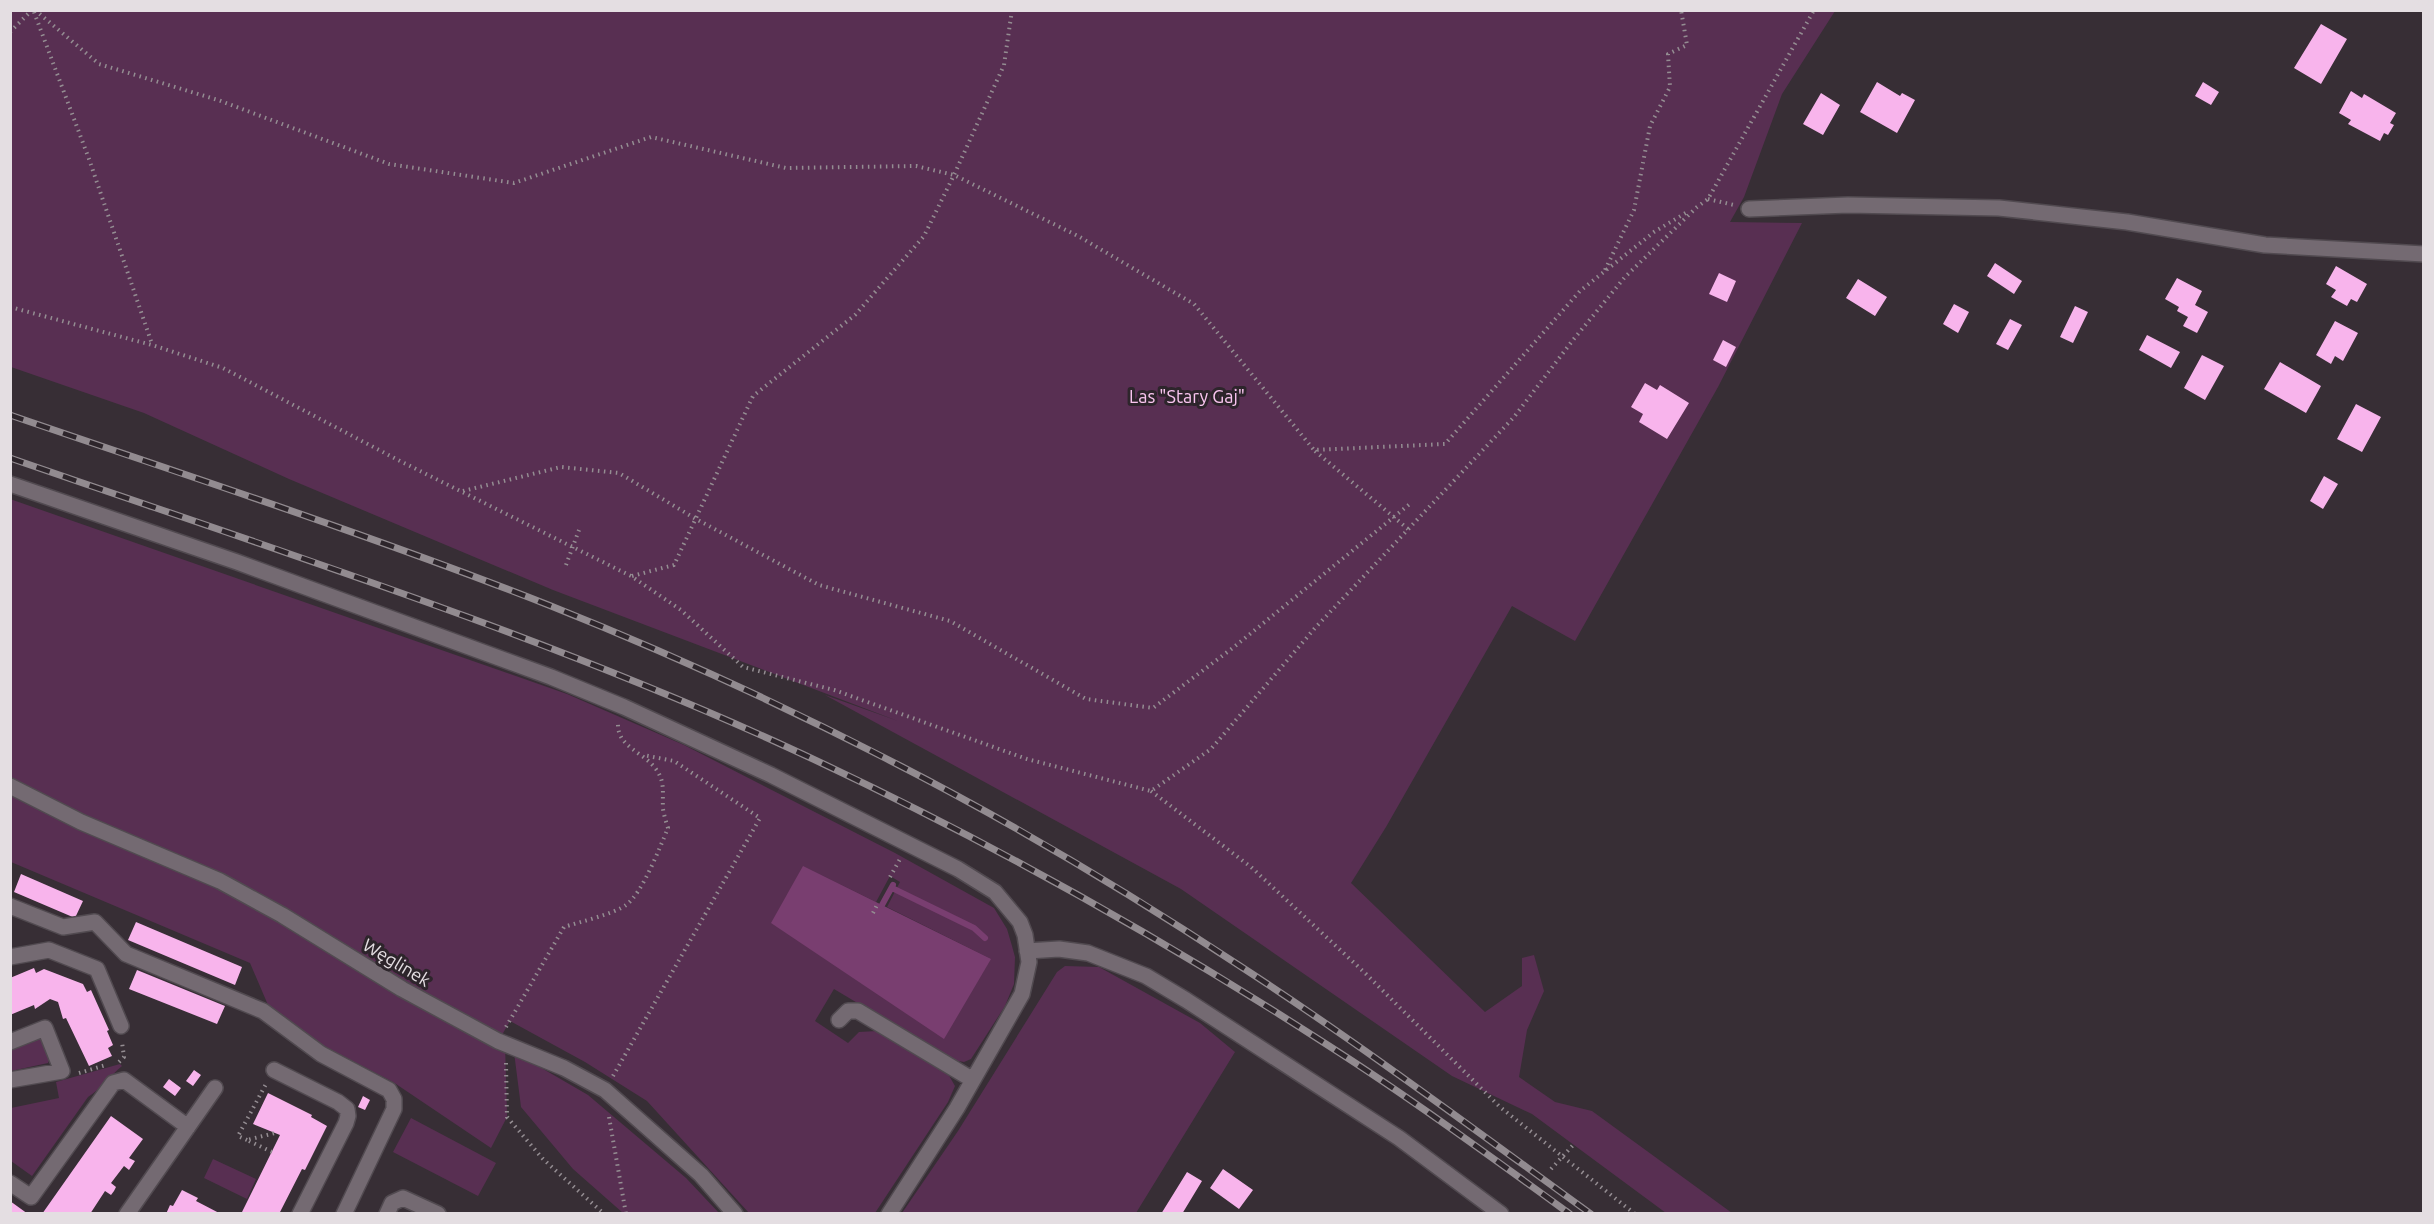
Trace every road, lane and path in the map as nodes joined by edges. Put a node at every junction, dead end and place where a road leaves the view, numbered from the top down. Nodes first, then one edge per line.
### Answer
1 (34, 10) edge
2 (1012, 10) edge
3 (1682, 10) edge
4 (1814, 10) edge
5 (10, 32) edge
6 (954, 175) junction
7 (1708, 199) junction
8 (1696, 207) junction
9 (1749, 209) joint
10 (2424, 254) edge
11 (1604, 271) junction
12 (10, 307) edge
13 (152, 345) junction
14 (1314, 450) junction
15 (10, 484) edge
16 (463, 491) junction
17 (1411, 503) dead end
18 (1394, 517) junction
19 (696, 519) junction
20 (1408, 529) junction
21 (579, 530) dead end
22 (573, 547) junction
23 (566, 565) dead end
24 (631, 576) junction
25 (624, 707) junction
26 (643, 755) junction
27 (10, 786) edge
28 (1151, 791) junction
29 (902, 856) dead end
30 (890, 877) dead end
31 (878, 903) dead end
32 (10, 906) edge
33 (873, 913) dead end
34 (1027, 951) junction
35 (10, 957) edge
36 (838, 1020) dead end
37 (121, 1026) joint
38 (10, 1042) edge
39 (502, 1042) junction
40 (274, 1070) joint
41 (62, 1071) junction
42 (10, 1080) edge
43 (973, 1080) junction
44 (215, 1088) dead end
45 (605, 1090) junction
46 (188, 1127) junction
47 (274, 1133) dead end
48 (247, 1140) junction
49 (1575, 1143) dead end
50 (272, 1152) dead end
51 (1562, 1157) junction
52 (1551, 1169) dead end
53 (10, 1183) edge
54 (127, 1214) edge
55 (300, 1214) edge
56 (344, 1214) edge
57 (387, 1214) edge
58 (438, 1214) edge
59 (604, 1214) edge
60 (626, 1214) edge
61 (735, 1214) edge
62 (889, 1214) edge
63 (1501, 1214) edge
64 (1635, 1214) edge

1 - 5 path
1 - 6 path
1 - 13 path
2 - 6 path
3 - 11 path
4 - 7 path
6 - 14 path
6 - 19 path
7 - 8 path
7 - 9 path
8 - 11 path
8 - 20 path
9 - 10 street
11 - 14 path
12 - 13 path
13 - 16 path
14 - 18 path
15 - 25 street
16 - 19 path
16 - 22 path
17 - 18 path
18 - 19 path
18 - 20 path
19 - 24 path
20 - 28 path
21 - 22 path
22 - 23 path
22 - 24 path
24 - 28 path
25 - 26 path
25 - 34 street
26 - 39 path
26 - 45 path
27 - 39 street, Węglinek
28 - 51 path
29 - 30 path
31 - 33 path
32 - 56 street
34 - 43 street
34 - 63 street
35 - 37 street
36 - 43 street
37 - 41 path
38 - 41 street
39 - 45 street, Węglinek
39 - 59 path
40 - 48 path
40 - 55 street
41 - 42 street
43 - 62 street
44 - 46 street
45 - 60 path
45 - 61 street, Węglinek
46 - 53 street
46 - 54 street
47 - 48 path
48 - 50 path
49 - 51 path
51 - 52 path
51 - 64 path
57 - 58 street

